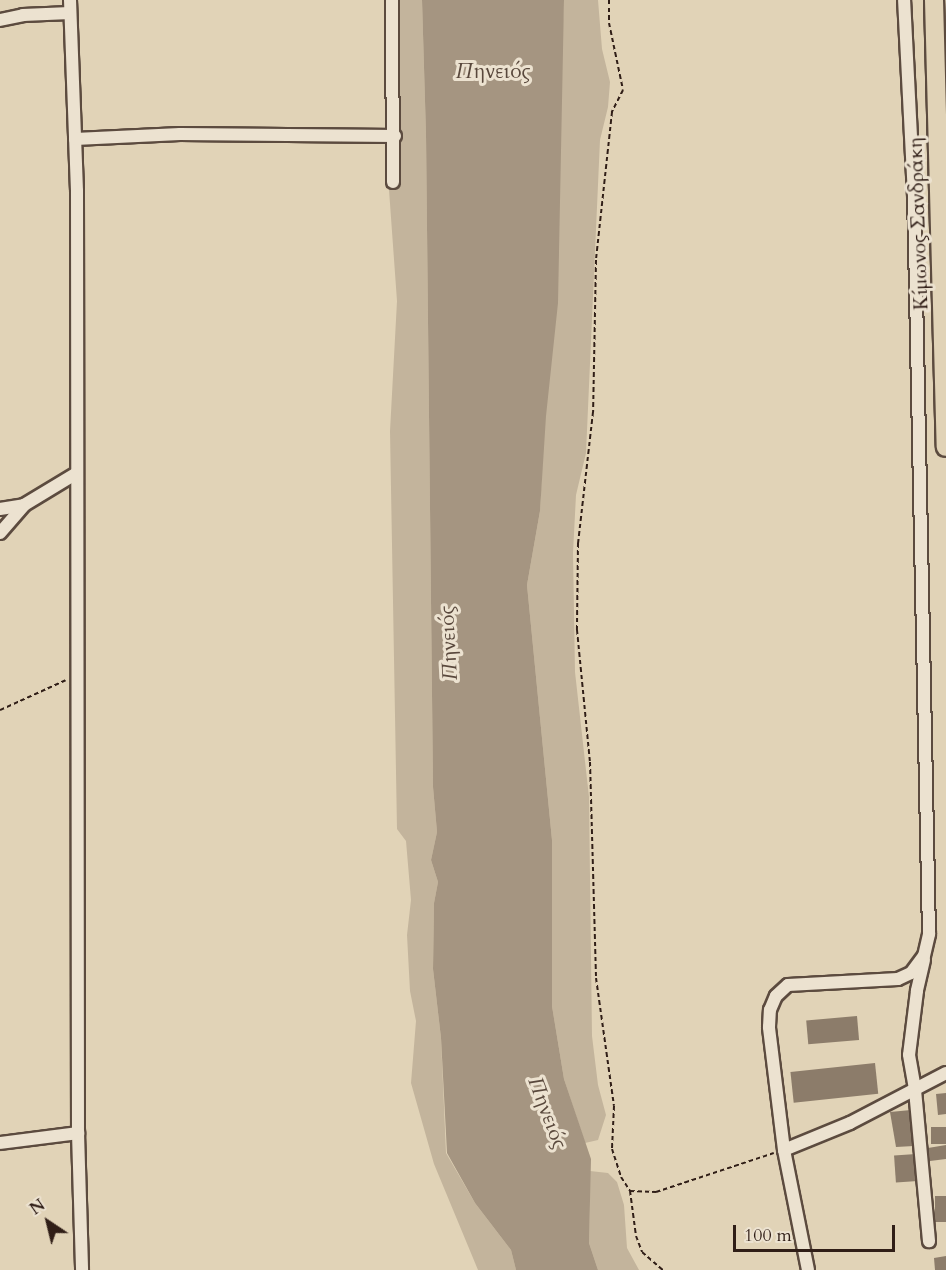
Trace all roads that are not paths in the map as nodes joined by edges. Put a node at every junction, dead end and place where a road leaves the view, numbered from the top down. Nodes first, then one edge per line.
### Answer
1 (392, 0) edge
2 (904, 0) edge
3 (934, 0) edge
4 (70, 6) edge
5 (0, 20) edge
6 (395, 136) junction
7 (75, 140) junction
8 (393, 182) dead end
9 (946, 447) edge
10 (77, 473) junction
11 (24, 505) junction
12 (0, 509) edge
13 (0, 533) edge
14 (924, 957) junction
15 (946, 1073) edge
16 (915, 1090) junction
17 (78, 1133) junction
18 (0, 1143) edge
19 (784, 1150) junction
20 (929, 1241) dead end
21 (82, 1270) edge
22 (808, 1270) edge

1 - 6 street
2 - 14 street
3 - 9 highway, Κίμωνος Σανδράκη
4 - 5 street
4 - 7 street
6 - 7 street
6 - 8 street
7 - 10 street
10 - 11 street
10 - 17 street
11 - 12 street
11 - 13 street
14 - 16 street
14 - 19 street
15 - 16 street
16 - 19 street
16 - 20 street
17 - 18 street
17 - 21 street
19 - 22 street

